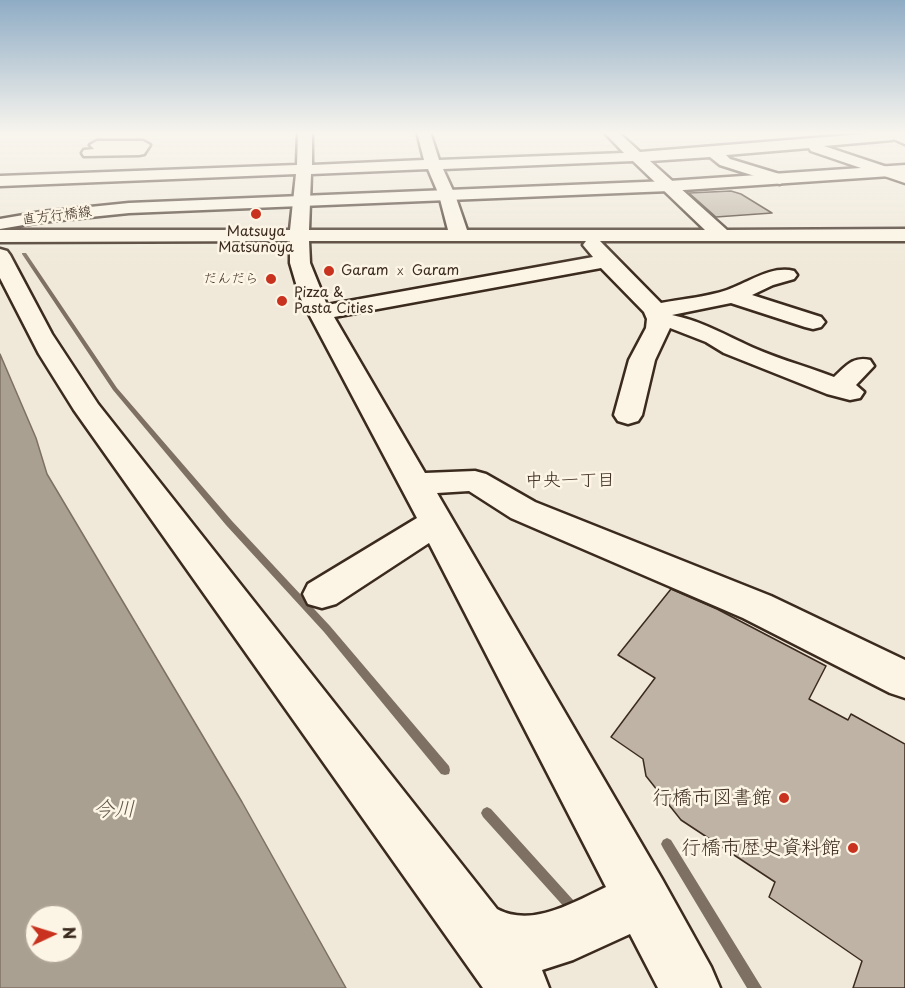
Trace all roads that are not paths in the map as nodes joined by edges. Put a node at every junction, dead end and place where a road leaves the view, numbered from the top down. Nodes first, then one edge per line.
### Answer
1 (63, 178) edge
2 (66, 178) edge
3 (303, 178) edge
4 (388, 178) edge
5 (440, 178) edge
6 (661, 178) edge
7 (777, 178) edge
8 (792, 178) edge
9 (780, 179) junction
10 (0, 181) edge
11 (669, 186) junction
12 (447, 195) junction
13 (302, 202) junction
14 (0, 224) edge
15 (459, 235) junction
16 (905, 235) edge
17 (0, 236) edge
18 (723, 236) junction
19 (586, 237) junction
20 (0, 255) edge
21 (606, 261) junction
22 (787, 275) dead end
23 (699, 282) dead end
24 (728, 296) junction
25 (320, 314) junction
26 (657, 315) junction
27 (813, 322) dead end
28 (861, 366) dead end
29 (628, 415) dead end
30 (416, 484) junction
31 (436, 522) junction
32 (322, 594) dead end
33 (905, 680) edge
34 (642, 899) junction
35 (477, 928) junction
36 (519, 988) edge
37 (690, 988) edge

1 - 10 street
2 - 13 street
3 - 13 street
4 - 13 street
5 - 12 street
6 - 11 street
7 - 9 street
8 - 9 street, 直方行橋線
9 - 11 street, 直方行橋線
11 - 12 street, 直方行橋線
11 - 18 street
12 - 13 street, 直方行橋線
12 - 15 street
13 - 14 street, 直方行橋線
13 - 15 street
13 - 17 street
13 - 25 street
15 - 19 street
16 - 18 street
18 - 19 street
19 - 21 street
20 - 35 street
21 - 25 street
21 - 26 street
22 - 24 street
23 - 24 street
24 - 26 street
24 - 27 street
25 - 30 street
26 - 28 street
26 - 29 street
30 - 31 street
30 - 33 street
31 - 32 street
31 - 34 street
34 - 35 street
34 - 37 street
35 - 36 street

